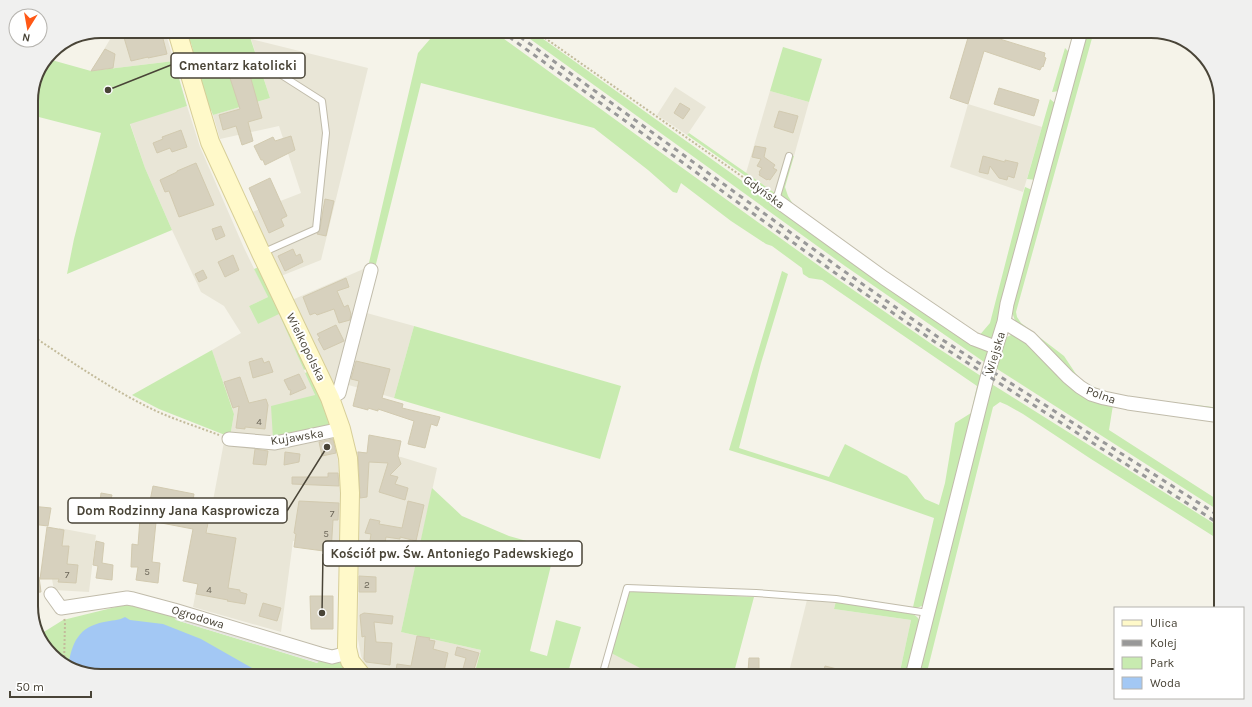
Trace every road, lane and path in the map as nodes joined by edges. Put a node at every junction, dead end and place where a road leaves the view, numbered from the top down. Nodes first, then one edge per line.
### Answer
1 (179, 38) edge
2 (545, 38) edge
3 (1079, 38) edge
4 (275, 71) dead end
5 (789, 156) dead end
6 (776, 200) junction
7 (261, 253) junction
8 (371, 270) dead end
9 (1004, 322) junction
10 (38, 340) edge
11 (995, 347) junction
12 (330, 398) junction
13 (1214, 415) edge
14 (341, 428) junction
15 (229, 440) joint
16 (51, 594) dead end
17 (61, 608) junction
18 (928, 613) junction
19 (348, 653) junction
20 (64, 657) edge
21 (356, 669) edge
22 (604, 669) edge
23 (914, 669) edge

1 - 7 street, Wielkopolska
2 - 6 path, Gdyńska
3 - 9 street, Wiejska
4 - 7 lane
5 - 6 lane
6 - 11 street, Gdyńska
7 - 12 street, Wielkopolska
8 - 12 street
9 - 11 street, Wiejska
9 - 13 street, Polna
10 - 15 path
11 - 18 street, Wiejska
12 - 14 street, Wielkopolska
14 - 15 street, Kujawska
14 - 19 street, Wielkopolska
16 - 17 street
17 - 19 street, Ogrodowa
17 - 20 path
18 - 22 lane
18 - 23 street, Wiejska
19 - 21 street, Wielkopolska

